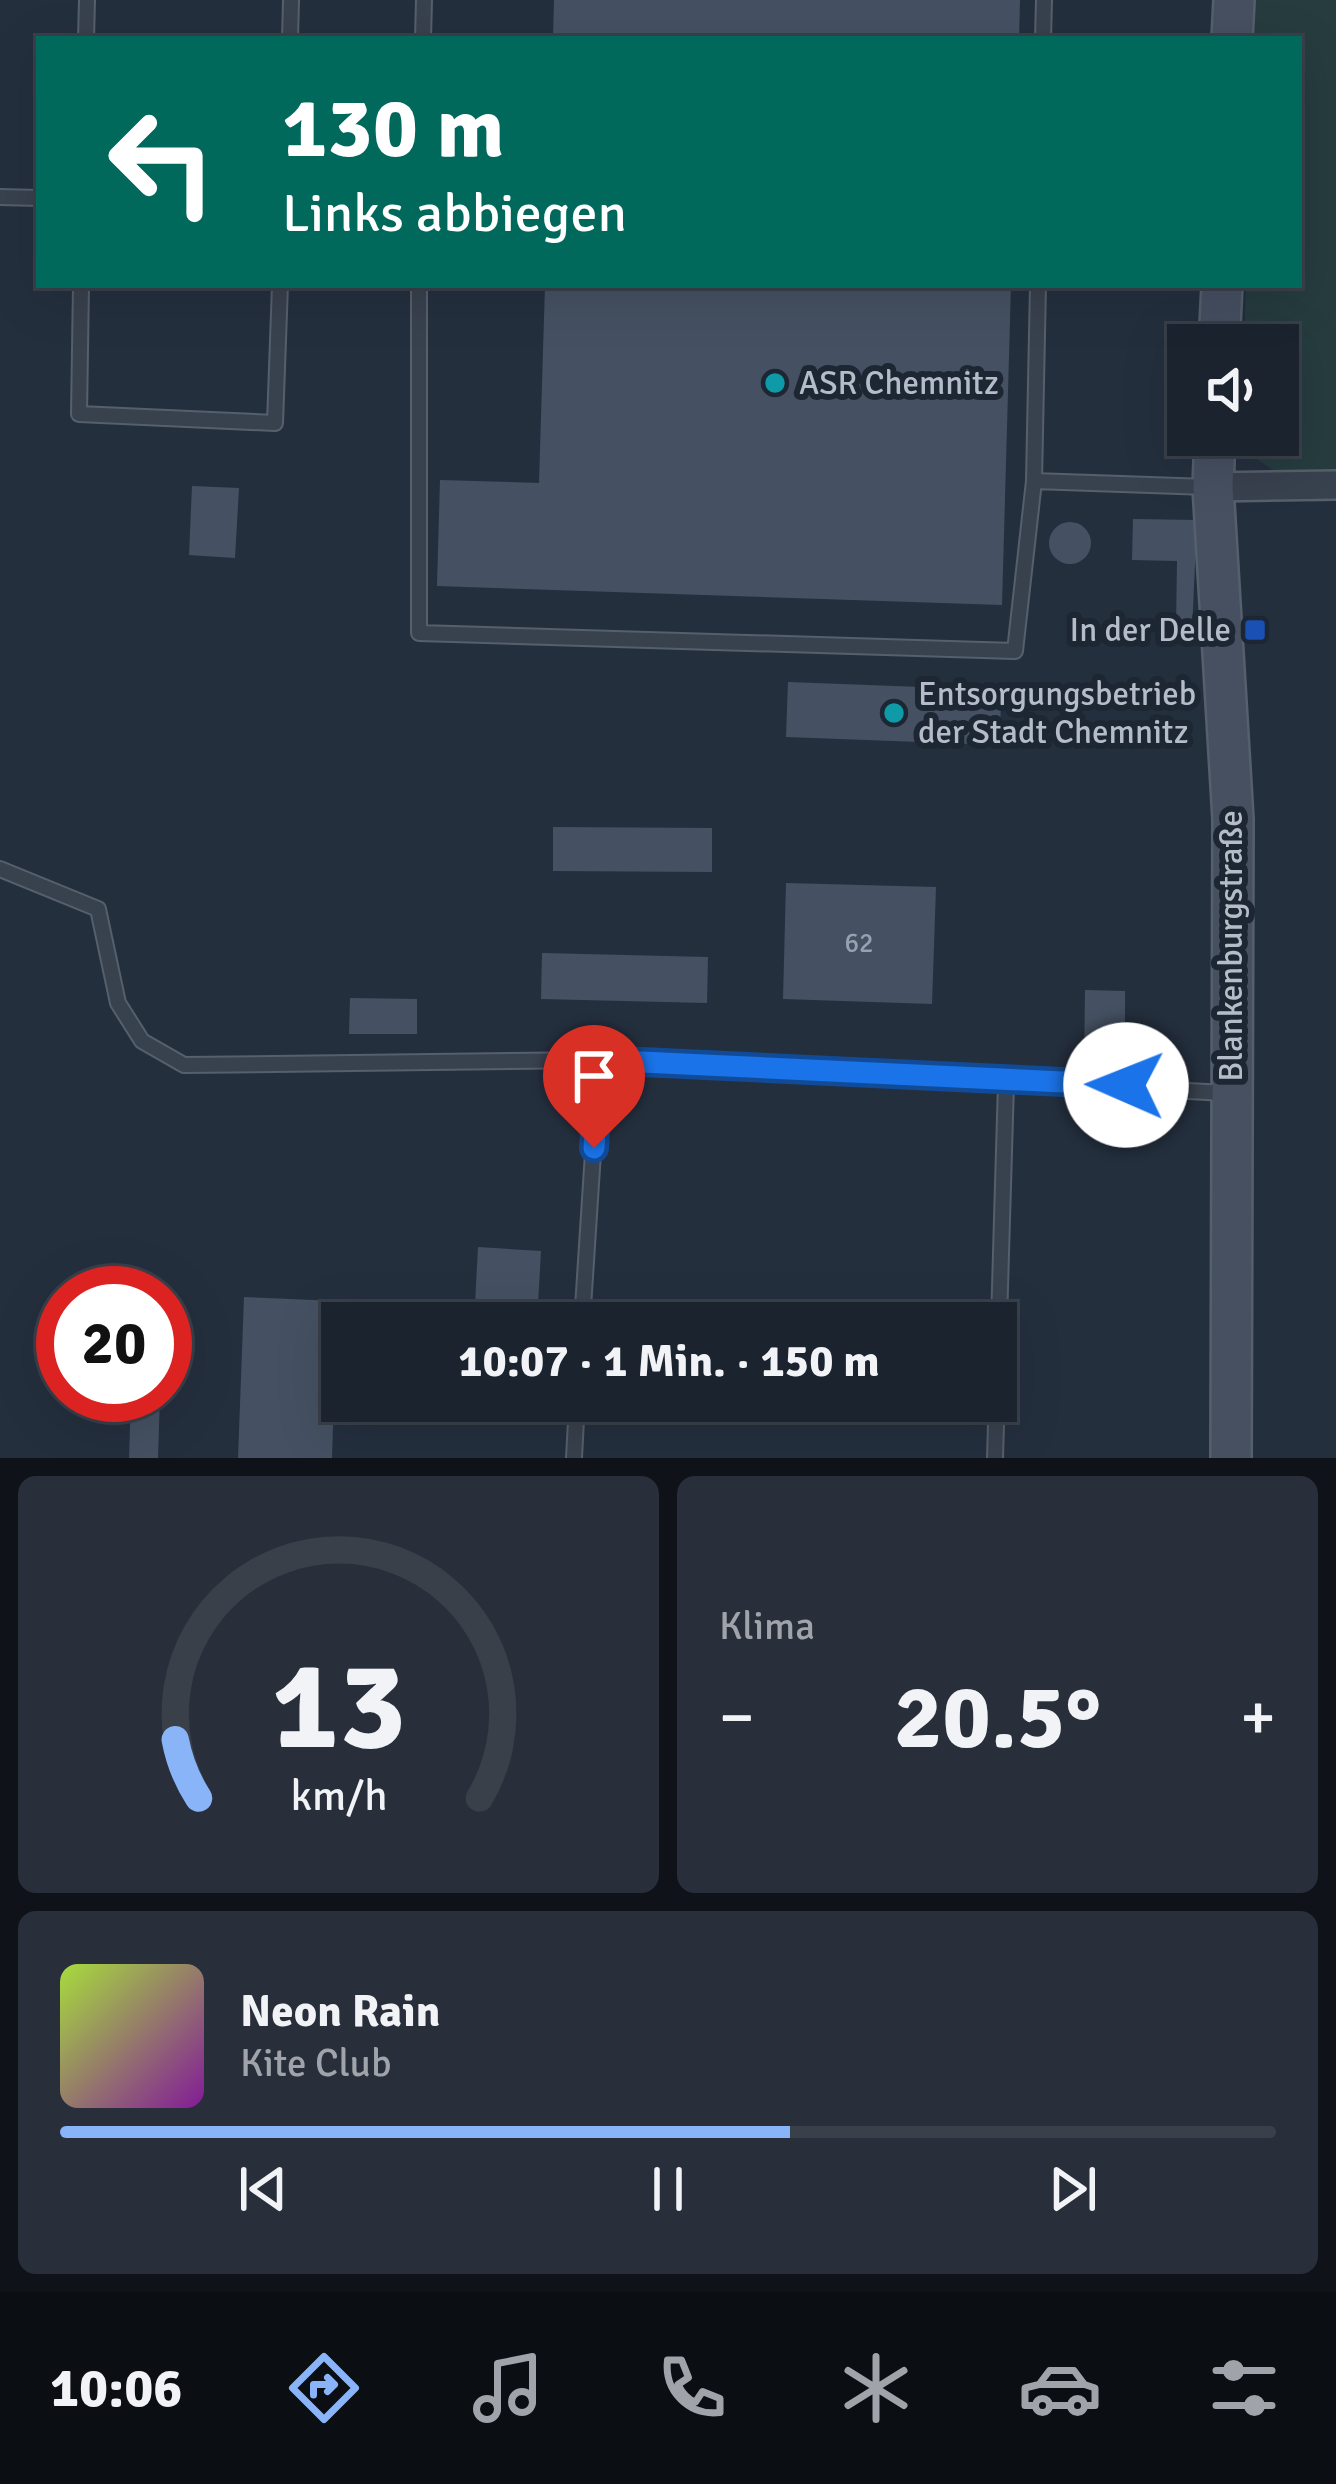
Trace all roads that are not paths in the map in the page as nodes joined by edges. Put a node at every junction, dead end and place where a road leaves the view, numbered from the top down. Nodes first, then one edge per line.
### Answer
1 (87, 0) edge
2 (292, 0) edge
3 (424, 0) edge
4 (1044, 0) edge
5 (1234, 0) edge
6 (86, 36) edge
7 (290, 36) edge
8 (423, 36) edge
9 (1043, 36) edge
10 (1232, 36) edge
11 (0, 197) edge
12 (36, 198) edge
13 (81, 288) edge
14 (280, 288) edge
15 (419, 288) edge
16 (1038, 288) edge
17 (1222, 288) edge
18 (1220, 324) edge
19 (1214, 456) edge
20 (1034, 481) junction
21 (1336, 485) edge
22 (1213, 487) junction
23 (0, 869) edge
24 (599, 1060) junction
25 (1006, 1083) junction
26 (1231, 1093) junction
27 (583, 1302) edge
28 (576, 1422) edge
29 (574, 1458) edge
30 (995, 1458) edge
31 (1232, 1458) edge

1 - 6 lane
2 - 7 lane
3 - 8 lane
4 - 9 lane
5 - 10 main road
11 - 12 lane
13 - 14 lane
15 - 20 lane
16 - 20 lane
17 - 18 main road
19 - 22 main road, Blankenburgstraße
20 - 22 lane
21 - 22 street
22 - 26 main road, Blankenburgstraße
23 - 24 lane
24 - 25 lane
24 - 27 lane
25 - 26 lane
25 - 30 lane
26 - 31 main road, Blankenburgstraße
28 - 29 lane

